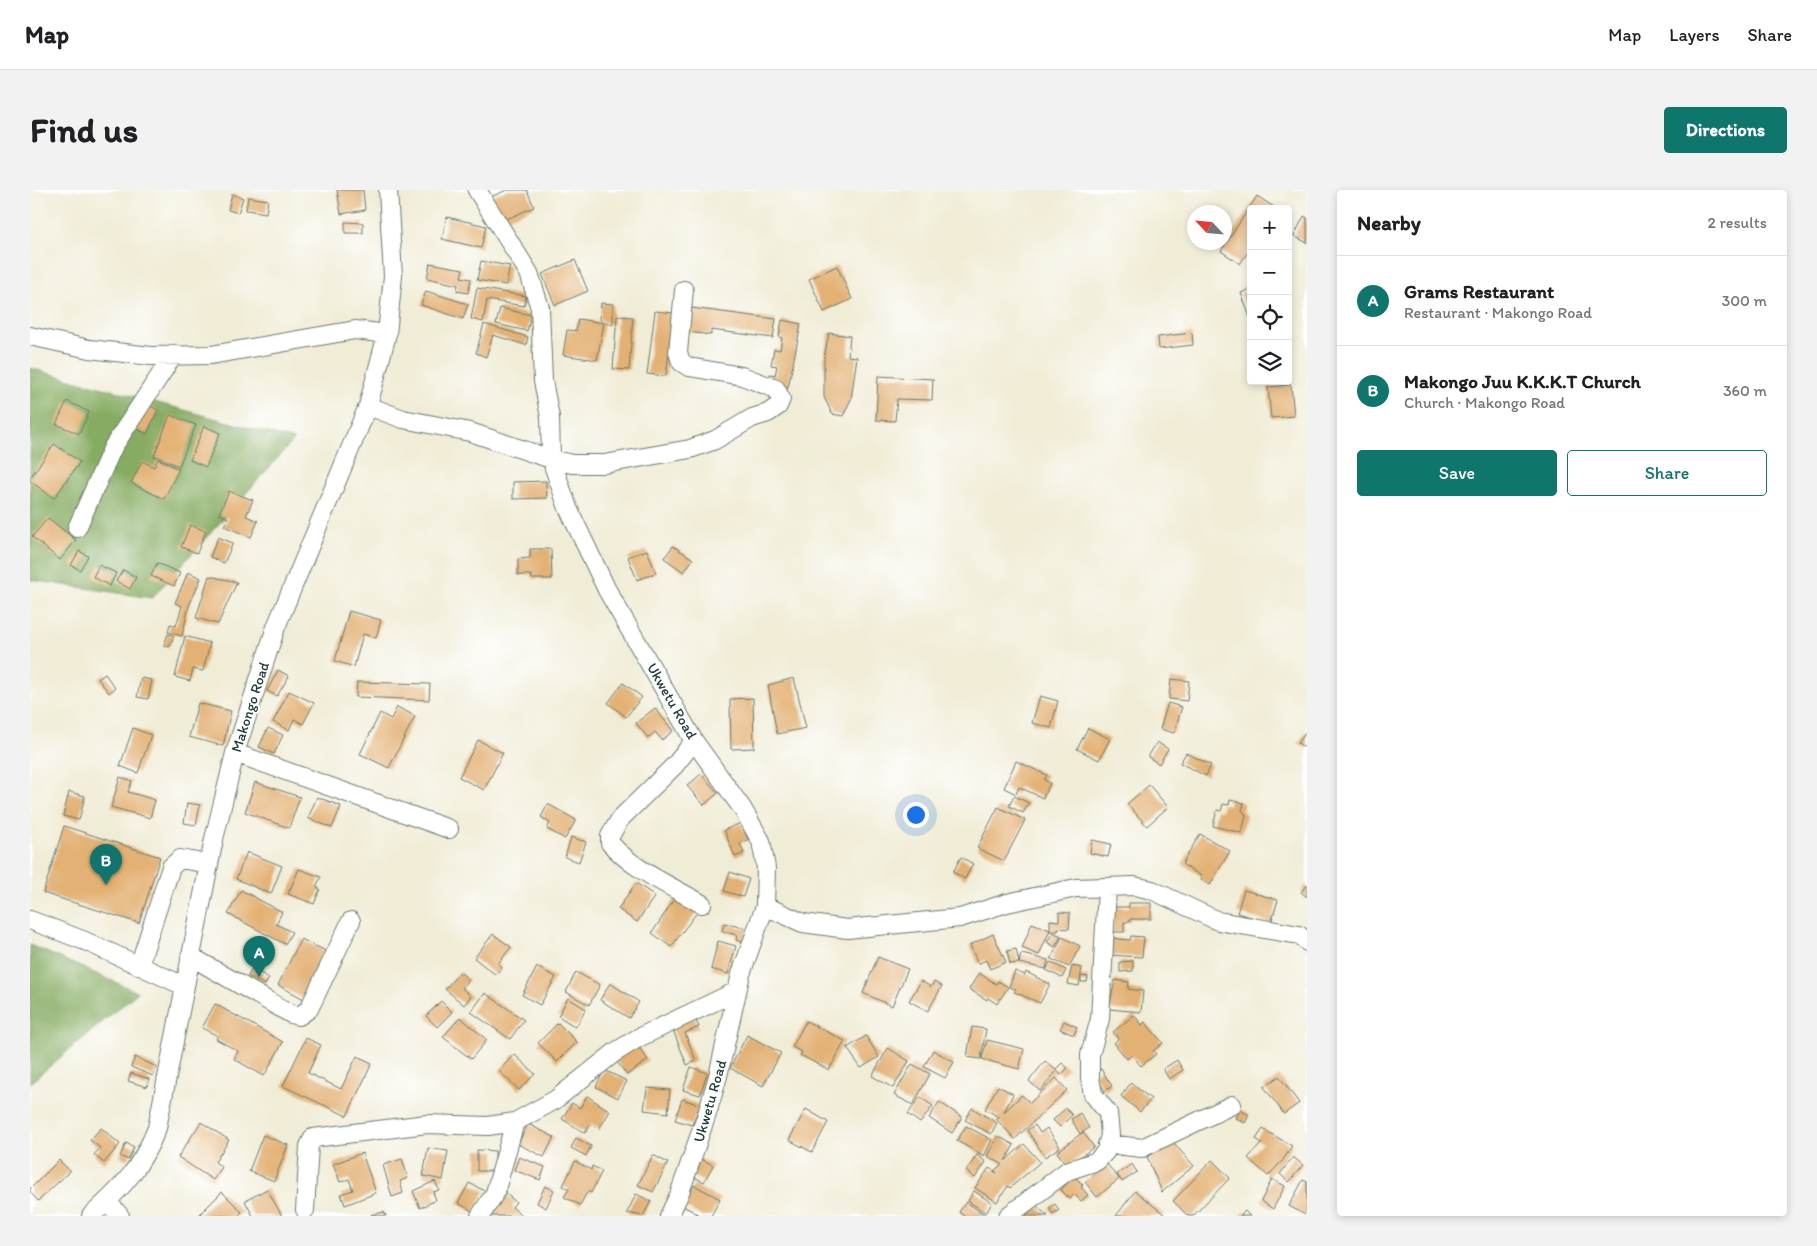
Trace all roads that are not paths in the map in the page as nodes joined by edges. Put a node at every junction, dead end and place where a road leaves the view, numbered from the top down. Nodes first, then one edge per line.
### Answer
1 (388, 190) edge
2 (477, 190) edge
3 (684, 290) dead end
4 (388, 334) junction
5 (30, 336) edge
6 (174, 354) junction
7 (368, 406) junction
8 (551, 459) junction
9 (77, 528) dead end
10 (694, 741) junction
11 (235, 753) junction
12 (449, 829) dead end
13 (209, 864) junction
14 (1106, 888) junction
15 (702, 904) dead end
16 (765, 906) junction
17 (30, 920) edge
18 (351, 921) dead end
19 (1307, 942) edge
20 (190, 956) junction
21 (138, 966) junction
22 (184, 986) junction
23 (737, 991) junction
24 (1232, 1105) dead end
25 (515, 1122) junction
26 (1107, 1144) junction
27 (107, 1202) junction
28 (305, 1210) dead end
29 (91, 1216) edge
30 (120, 1216) edge
31 (480, 1216) edge
32 (669, 1216) edge
33 (1008, 1216) edge

1 - 4 street, Makongo Road
2 - 8 street, Ukwetu Road
3 - 8 street
4 - 6 street
4 - 7 street, Makongo Road
5 - 6 street
6 - 9 street
7 - 8 street
7 - 11 street, Makongo Road
8 - 10 street, Ukwetu Road
10 - 15 street
10 - 16 street, Ukwetu Road
11 - 12 street
11 - 13 street, Makongo Road
13 - 20 street, Makongo Road
13 - 21 street
14 - 16 street
14 - 19 street
14 - 26 street
16 - 23 street, Ukwetu Road
17 - 21 street
18 - 20 street
20 - 22 street, Makongo Road
21 - 22 street
22 - 27 street, Makongo Road
23 - 25 street
23 - 32 street, Ukwetu Road
24 - 26 street
25 - 28 street
25 - 31 street
26 - 33 street
27 - 29 street, Makongo Road
27 - 30 street

